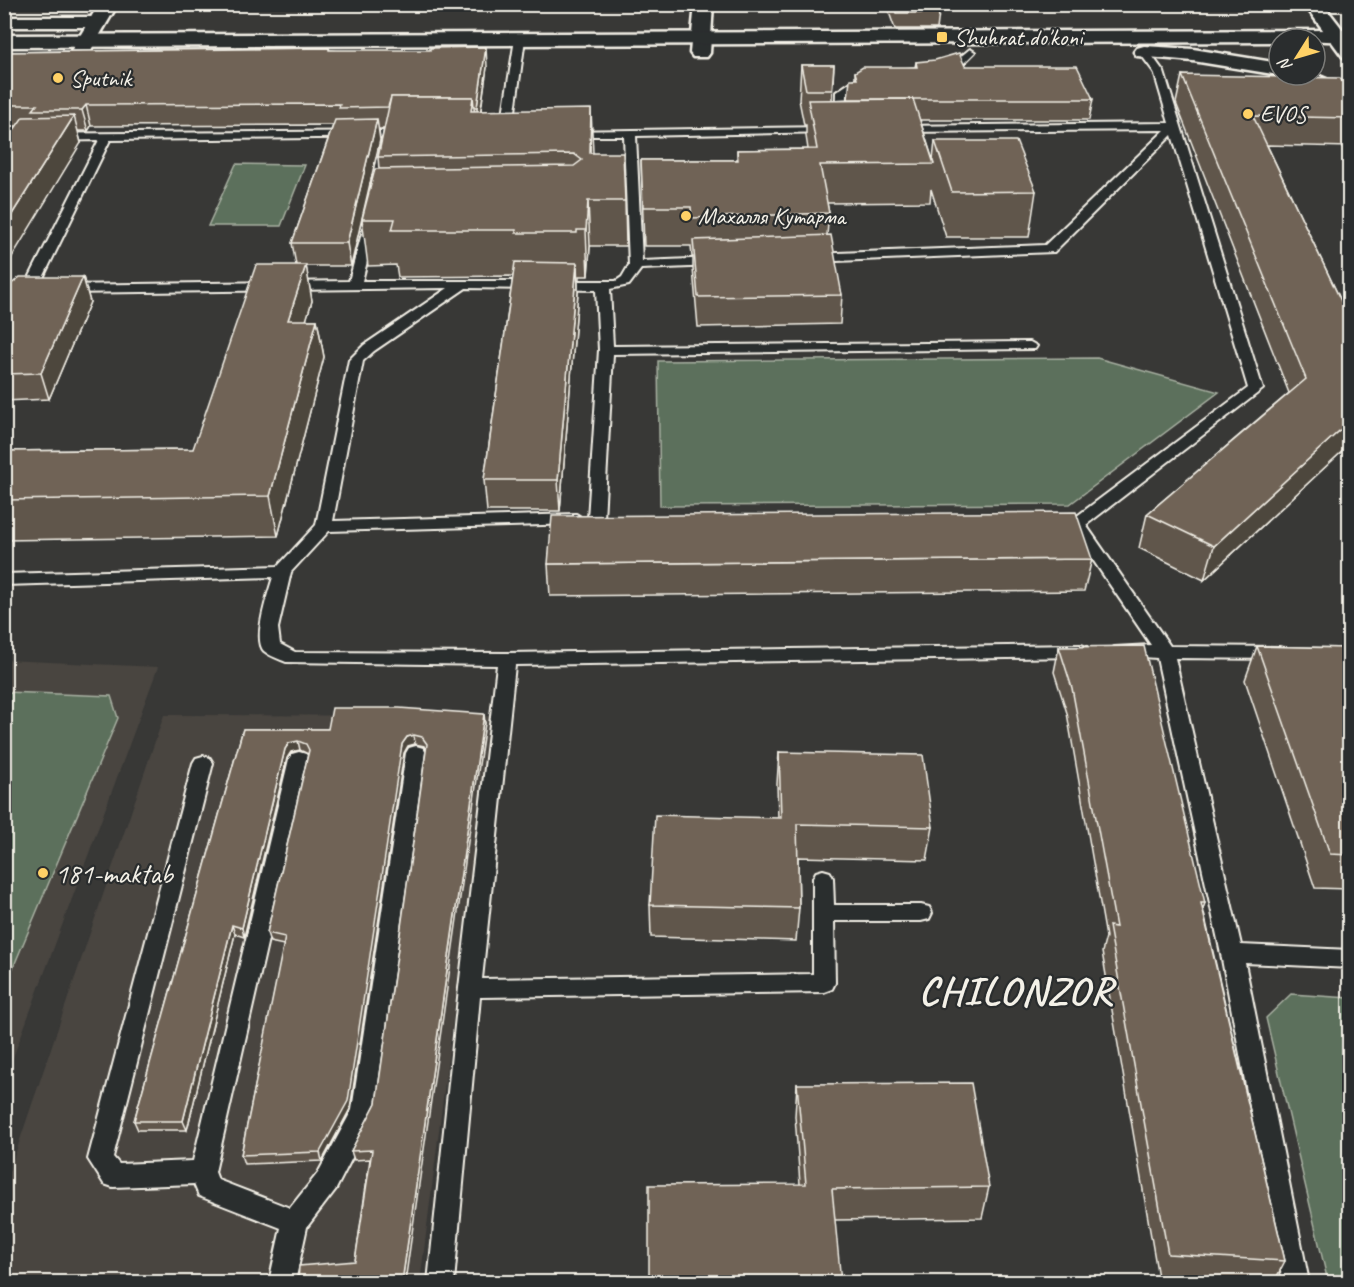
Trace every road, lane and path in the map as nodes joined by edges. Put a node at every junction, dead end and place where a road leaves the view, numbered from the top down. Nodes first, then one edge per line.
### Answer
1 (109, 4) edge
2 (704, 4) edge
3 (1313, 4) edge
4 (4, 22) edge
5 (97, 22) junction
6 (4, 41) edge
7 (1347, 45) edge
8 (519, 46) junction
9 (700, 46) junction
10 (82, 48) junction
11 (1327, 49) edge
12 (1144, 51) junction
13 (1267, 51) edge
14 (970, 52) junction
15 (4, 56) edge
16 (1267, 67) edge
17 (928, 77) edge
18 (881, 80) edge
19 (1327, 87) edge
20 (1350, 97) edge
21 (1174, 126) junction
22 (885, 130) edge
23 (506, 133) edge
24 (551, 133) edge
25 (630, 133) junction
26 (424, 135) edge
27 (111, 136) junction
28 (4, 138) edge
29 (374, 208) edge
30 (801, 259) edge
31 (730, 261) edge
32 (636, 265) junction
33 (355, 284) junction
34 (463, 284) junction
35 (603, 286) junction
36 (42, 290) junction
37 (4, 313) edge
38 (1030, 346) dead end
39 (606, 350) junction
40 (1041, 524) edge
41 (1077, 524) junction
42 (324, 526) junction
43 (283, 571) junction
44 (4, 580) edge
45 (1164, 650) junction
46 (1292, 653) edge
47 (507, 659) junction
48 (416, 753) dead end
49 (299, 759) dead end
50 (203, 763) dead end
51 (823, 878) dead end
52 (824, 913) junction
53 (921, 913) dead end
54 (1232, 954) junction
55 (1350, 959) edge
56 (470, 988) junction
57 (203, 1172) junction
58 (295, 1222) junction
59 (282, 1282) edge
60 (441, 1282) edge
61 (1296, 1282) edge

1 - 5 main road
2 - 9 main road
3 - 7 main road
4 - 5 street
5 - 10 main road
6 - 10 main road
7 - 9 main road
7 - 11 main road
8 - 9 main road
8 - 10 main road
8 - 23 lane
9 - 14 main road
10 - 15 main road
12 - 13 main road
12 - 14 main road
12 - 16 main road
12 - 21 lane
14 - 17 lane
18 - 25 lane
19 - 20 main road
21 - 22 lane
21 - 30 lane
21 - 41 lane
24 - 25 lane
25 - 32 lane
26 - 27 lane
27 - 28 lane
27 - 36 lane
29 - 33 lane
31 - 32 lane
32 - 35 lane
33 - 34 lane
33 - 36 lane
34 - 35 lane
34 - 42 lane
35 - 39 lane
36 - 37 lane
38 - 39 lane
39 - 42 lane
40 - 41 lane
41 - 45 lane
42 - 43 lane
43 - 44 lane
43 - 47 lane
45 - 46 lane
45 - 47 lane
45 - 54 lane
47 - 56 lane
48 - 58 lane
49 - 57 lane
50 - 57 lane
51 - 52 lane
52 - 53 lane
52 - 56 lane
54 - 55 lane
54 - 61 lane
56 - 60 lane
57 - 58 lane
58 - 59 lane

